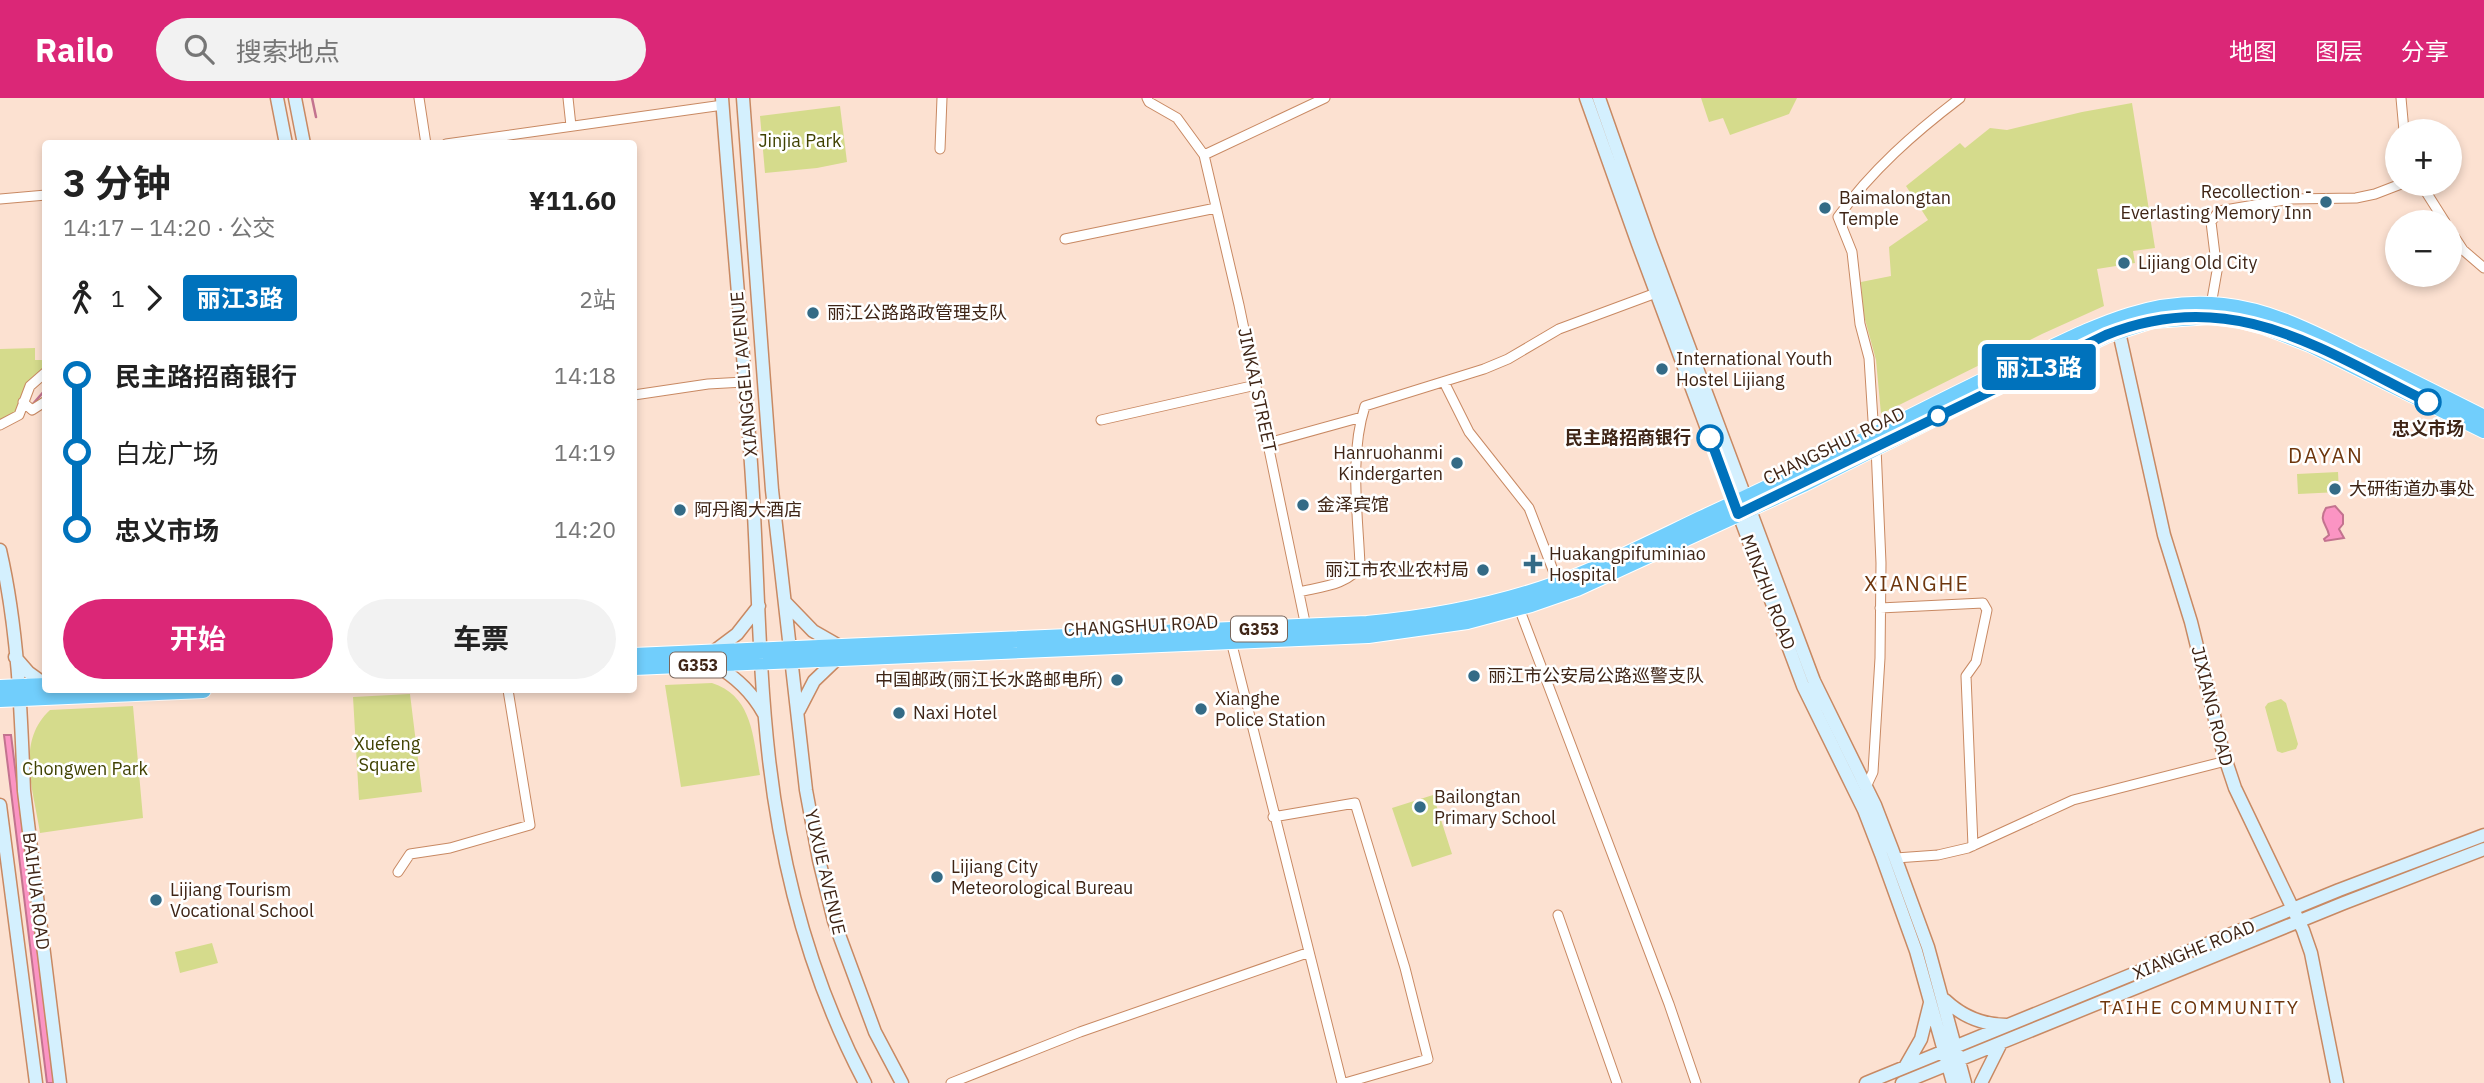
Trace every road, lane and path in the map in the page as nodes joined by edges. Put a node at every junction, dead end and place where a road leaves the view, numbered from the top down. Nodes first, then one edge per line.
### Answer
1 (277, 98) edge
2 (295, 98) edge
3 (419, 98) edge
4 (568, 98) edge
5 (743, 98) edge
6 (942, 98) edge
7 (1147, 98) edge
8 (1325, 98) edge
9 (1586, 98) edge
10 (1599, 98) edge
11 (1960, 98) edge
12 (2401, 98) edge
13 (722, 102) edge
14 (2403, 119) edge
15 (571, 126) junction
16 (509, 139) edge
17 (285, 140) edge
18 (303, 140) edge
19 (425, 140) edge
20 (940, 149) dead end
21 (1204, 155) junction
22 (2385, 190) edge
23 (42, 195) edge
24 (0, 199) edge
25 (1216, 208) junction
26 (1065, 239) dead end
27 (2462, 248) edge
28 (2484, 268) edge
29 (1656, 293) junction
30 (2211, 305) junction
31 (2117, 324) junction
32 (42, 375) edge
33 (744, 382) junction
34 (1444, 382) junction
35 (1256, 385) junction
36 (637, 395) edge
37 (23, 402) junction
38 (42, 404) edge
39 (1362, 417) junction
40 (2484, 418) edge
41 (1101, 420) dead end
42 (0, 425) edge
43 (2484, 430) edge
44 (1875, 441) junction
45 (1268, 443) junction
46 (1742, 506) junction
47 (0, 550) edge
48 (1558, 583) junction
49 (1299, 592) junction
50 (785, 601) junction
51 (759, 606) junction
52 (1519, 608) junction
53 (1880, 608) junction
54 (1306, 627) junction
55 (1231, 641) junction
56 (839, 653) junction
57 (791, 655) junction
58 (637, 656) edge
59 (762, 656) junction
60 (15, 657) junction
61 (712, 658) junction
62 (637, 667) edge
63 (42, 682) edge
64 (42, 686) edge
65 (0, 688) edge
66 (18, 693) junction
67 (42, 693) edge
68 (508, 693) edge
69 (0, 699) edge
70 (797, 714) junction
71 (765, 716) junction
72 (2225, 761) junction
73 (1866, 787) junction
74 (0, 805) edge
75 (1273, 817) junction
76 (2484, 835) edge
77 (1973, 846) junction
78 (2484, 849) edge
79 (1896, 858) junction
80 (398, 872) dead end
81 (1558, 915) dead end
82 (2296, 916) junction
83 (1307, 953) junction
84 (1930, 996) junction
85 (1944, 999) junction
86 (2011, 1025) junction
87 (2001, 1043) junction
88 (1952, 1055) junction
89 (1905, 1067) junction
90 (36, 1083) edge
91 (60, 1083) edge
92 (865, 1083) edge
93 (902, 1083) edge
94 (951, 1083) edge
95 (1343, 1083) edge
96 (1617, 1083) edge
97 (1696, 1083) edge
98 (1866, 1083) edge
99 (1902, 1083) edge
100 (1953, 1083) edge
101 (1965, 1083) edge
102 (1981, 1083) edge
103 (2337, 1083) edge

1 - 17 main road
2 - 18 main road
3 - 19 street
4 - 15 street
5 - 50 main road, XIANGGELI AVENUE
6 - 20 street
7 - 21 street
8 - 21 street
9 - 29 main road, MINZHU ROAD
10 - 46 main road, MINZHU ROAD
11 - 44 street
12 - 14 street
13 - 15 street
13 - 33 main road, XIANGGELI AVENUE
15 - 16 street
21 - 25 street, JINKAI STREET
22 - 30 street
23 - 24 street
25 - 26 street
25 - 35 street, JINKAI STREET
27 - 28 street
29 - 34 street
29 - 46 main road, MINZHU ROAD
30 - 31 highway, CHANGSHUI ROAD / G353
30 - 40 highway, CHANGSHUI ROAD / G353
31 - 43 highway, CHANGSHUI ROAD / G353
31 - 44 highway, CHANGSHUI ROAD / G353
31 - 72 main road, JIXIANG ROAD
32 - 37 street
33 - 36 street
33 - 51 main road, XIANGGELI AVENUE
34 - 39 street
34 - 48 street
35 - 41 street
35 - 45 street, JINKAI STREET
37 - 38 street
37 - 42 street
39 - 45 street
39 - 49 street
44 - 46 highway, CHANGSHUI ROAD / G353
44 - 53 street
45 - 49 street, JINKAI STREET
46 - 48 highway, CHANGSHUI ROAD / G353
46 - 52 highway, CHANGSHUI ROAD / G353
46 - 73 main road, MINZHU ROAD
46 - 84 main road, MINZHU ROAD
47 - 60 main road, BAIHUA ROAD
48 - 54 highway, CHANGSHUI ROAD / G353
49 - 54 street, JINKAI STREET
50 - 56 main road
50 - 57 main road, XIANGGELI AVENUE
51 - 59 main road, XIANGGELI AVENUE
51 - 61 main road
52 - 55 highway, CHANGSHUI ROAD / G353
52 - 97 street
53 - 73 street
53 - 77 street
54 - 56 highway, CHANGSHUI ROAD / G353
55 - 56 highway, CHANGSHUI ROAD / G353
55 - 75 street
56 - 57 highway, CHANGSHUI ROAD / G353
56 - 70 main road
57 - 59 highway, CHANGSHUI ROAD / G353
57 - 70 main road, YUXUE AVENUE
58 - 61 highway, CHANGSHUI ROAD / G353
59 - 61 highway, CHANGSHUI ROAD / G353
59 - 71 main road, YUXUE AVENUE
60 - 63 main road
60 - 66 main road, BAIHUA ROAD
61 - 62 highway, CHANGSHUI ROAD / G353
61 - 71 main road
64 - 66 highway
65 - 66 highway
66 - 67 highway
66 - 69 highway
66 - 91 main road, BAIHUA ROAD
68 - 80 street
70 - 93 main road, YUXUE AVENUE
71 - 92 main road, YUXUE AVENUE
72 - 77 street
72 - 82 main road, JIXIANG ROAD
73 - 79 main road, MINZHU ROAD
74 - 90 main road
75 - 83 street
75 - 95 street
76 - 82 main road, XIANGHE ROAD
77 - 79 street
78 - 82 main road, XIANGHE ROAD
79 - 85 main road, MINZHU ROAD
81 - 96 street
82 - 86 main road, XIANGHE ROAD
82 - 87 main road, XIANGHE ROAD
82 - 103 main road, JIXIANG ROAD
83 - 94 street
83 - 95 street
84 - 88 main road, MINZHU ROAD
84 - 89 main road
85 - 86 main road
85 - 88 main road, MINZHU ROAD
86 - 88 main road, XIANGHE ROAD
87 - 88 main road, XIANGHE ROAD
87 - 102 main road
88 - 89 main road, XIANGHE ROAD
88 - 99 main road, XIANGHE ROAD
88 - 100 main road, MINZHU ROAD
88 - 101 main road, MINZHU ROAD
89 - 98 main road, XIANGHE ROAD

